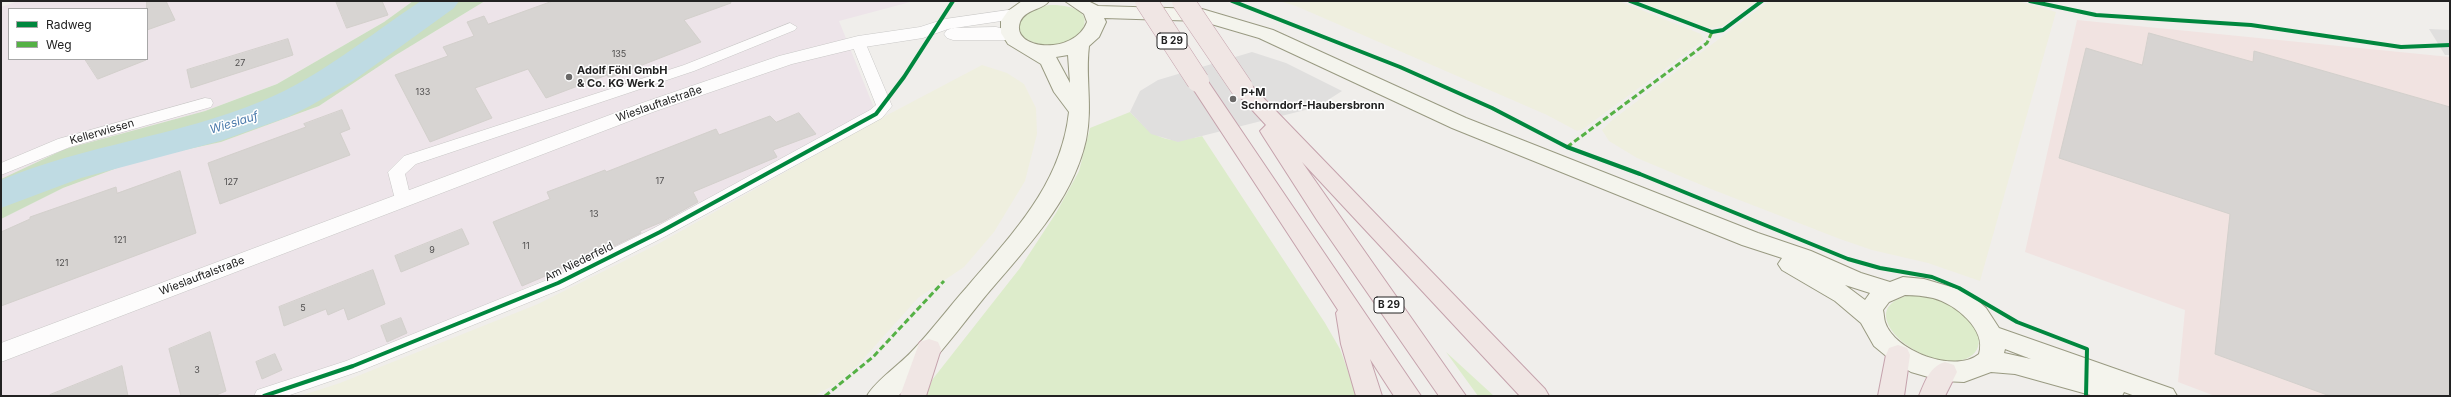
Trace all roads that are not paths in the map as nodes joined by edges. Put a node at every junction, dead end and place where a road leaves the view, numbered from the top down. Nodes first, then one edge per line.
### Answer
1 (1040, 1) edge
2 (1074, 1) edge
3 (1146, 1) edge
4 (1183, 1) edge
5 (1093, 12) junction
6 (1015, 14) junction
7 (1226, 23) junction
8 (790, 27) dead end
9 (923, 32) junction
10 (1095, 32) junction
11 (1011, 36) junction
12 (858, 42) junction
13 (1079, 46) junction
14 (1036, 51) junction
15 (1242, 88) junction
16 (205, 103) dead end
17 (1078, 110) junction
18 (1, 168) edge
19 (402, 199) junction
20 (1750, 239) junction
21 (1889, 290) junction
22 (1347, 307) junction
23 (1872, 319) junction
24 (1992, 335) junction
25 (929, 349) joint
26 (1, 352) edge
27 (1898, 355) junction
28 (1987, 362) junction
29 (1945, 372) junction
30 (893, 394) edge
31 (264, 396) edge
32 (1369, 396) edge
33 (1408, 396) edge
34 (1454, 396) edge
35 (1536, 396) edge
36 (1891, 396) edge
37 (1932, 396) edge
38 (2127, 396) edge
39 (2164, 396) edge

1 - 6 main road, Wieslauftalstraße
2 - 5 main road
3 - 22 highway, B 29, bridge
4 - 15 highway, B 29, bridge
5 - 7 main road
5 - 10 main road
6 - 9 street, Wieslauftalstraße
6 - 11 main road
7 - 10 main road
7 - 20 main road
8 - 19 street
9 - 11 street, Wieslauftalstraße
9 - 12 street, Wieslauftalstraße
10 - 13 main road
11 - 14 main road
12 - 19 street, Wieslauftalstraße
12 - 31 street, Am Niederfeld
13 - 14 main road
13 - 17 main road
14 - 17 main road
15 - 34 highway, B 29
15 - 35 highway
16 - 18 street, Kellerwiesen
17 - 25 main road
19 - 26 street, Wieslauftalstraße
20 - 21 main road
20 - 23 main road
21 - 23 main road
21 - 24 main road
22 - 32 highway
22 - 33 highway, B 29
23 - 27 main road
24 - 28 main road
24 - 39 main road
25 - 30 highway
27 - 29 main road
27 - 36 highway
28 - 29 main road
28 - 38 main road
29 - 37 highway

